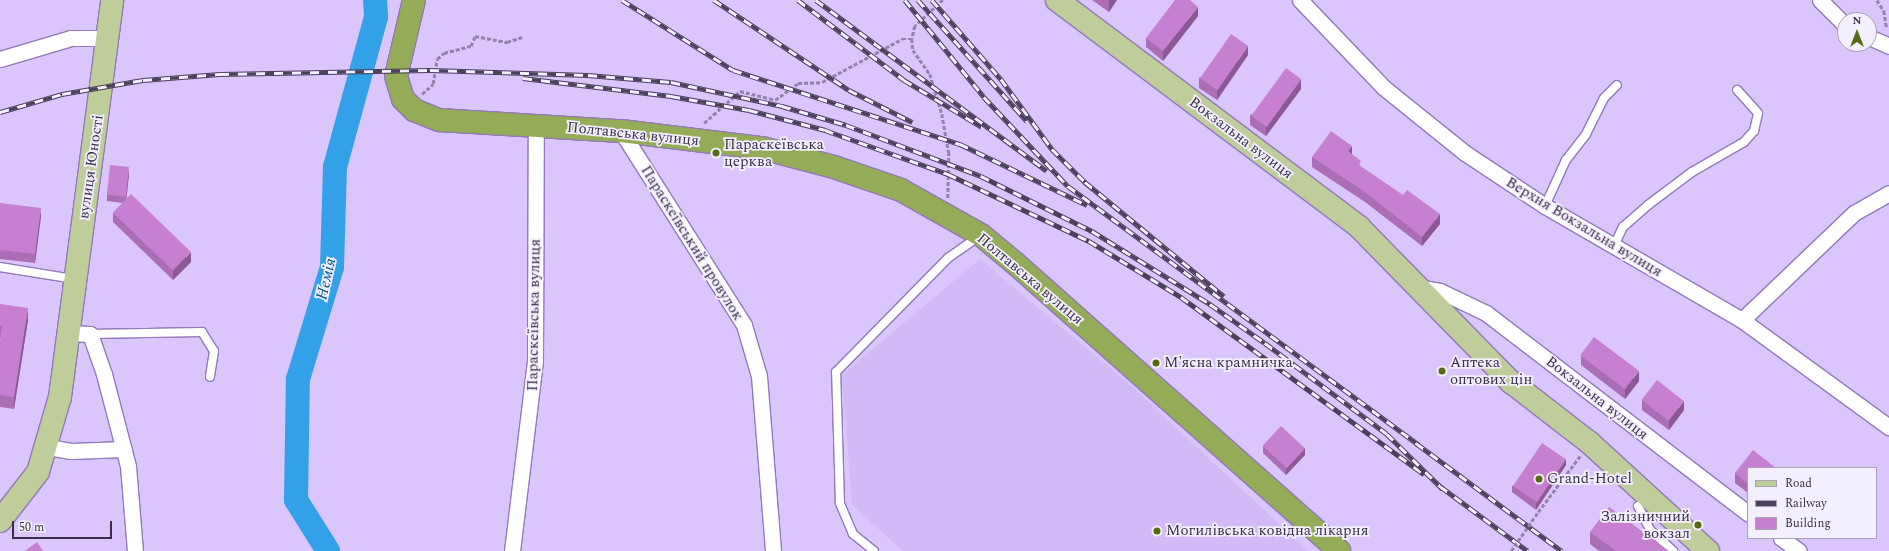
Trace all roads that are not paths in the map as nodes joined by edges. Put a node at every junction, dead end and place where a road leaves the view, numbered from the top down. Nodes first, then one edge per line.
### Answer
1 (112, 0) edge
2 (414, 0) edge
3 (1057, 0) edge
4 (1300, 0) edge
5 (1820, 0) edge
6 (1837, 17) edge
7 (107, 38) junction
8 (1877, 41) edge
9 (1889, 46) edge
10 (0, 59) edge
11 (1617, 85) dead end
12 (1738, 90) dead end
13 (536, 125) junction
14 (621, 131) junction
15 (1889, 193) edge
16 (1546, 206) junction
17 (981, 235) junction
18 (1614, 246) junction
19 (0, 267) edge
20 (75, 280) junction
21 (1416, 287) junction
22 (1742, 320) junction
23 (79, 334) junction
24 (210, 377) dead end
25 (1889, 427) edge
26 (1569, 430) junction
27 (48, 447) junction
28 (124, 449) junction
29 (1638, 506) junction
30 (1747, 512) edge
31 (0, 521) edge
32 (1782, 539) edge
33 (135, 551) edge
34 (512, 551) edge
35 (773, 551) edge
36 (874, 551) edge
37 (1339, 551) edge
38 (1673, 551) edge
39 (1691, 551) edge
40 (1708, 551) edge
41 (1799, 551) edge

1 - 7 main road, вулиця Юності
2 - 13 highway, Полтавська вулиця
3 - 21 main road, Вокзальна вулиця
4 - 16 street, Верхня Вокзальна вулиця
5 - 6 street
7 - 10 street
7 - 20 main road, вулиця Юності
8 - 9 street
11 - 16 lane
12 - 18 lane
13 - 14 highway, Полтавська вулиця
13 - 34 street, Параскеївська вулиця
14 - 17 highway, Полтавська вулиця
14 - 35 street, Параскеївський провулок
15 - 22 street
16 - 18 street, Верхня Вокзальна вулиця
17 - 36 lane
17 - 37 highway, Полтавська вулиця
18 - 22 street, Верхня Вокзальна вулиця
19 - 20 lane
20 - 23 main road, вулиця Юності
21 - 26 main road, Вокзальна вулиця
21 - 30 street, Вокзальна вулиця
22 - 25 street, Верхня Вокзальна вулиця
23 - 24 lane
23 - 27 main road, вулиця Юності
23 - 28 street, вулиця Юності
26 - 29 main road, Вокзальна вулиця
26 - 40 main road, Вокзальна вулиця
27 - 28 street
27 - 31 main road, вулиця Юності
28 - 33 street, вулиця Юності
29 - 38 lane
29 - 39 main road, Вокзальна вулиця
32 - 41 street

